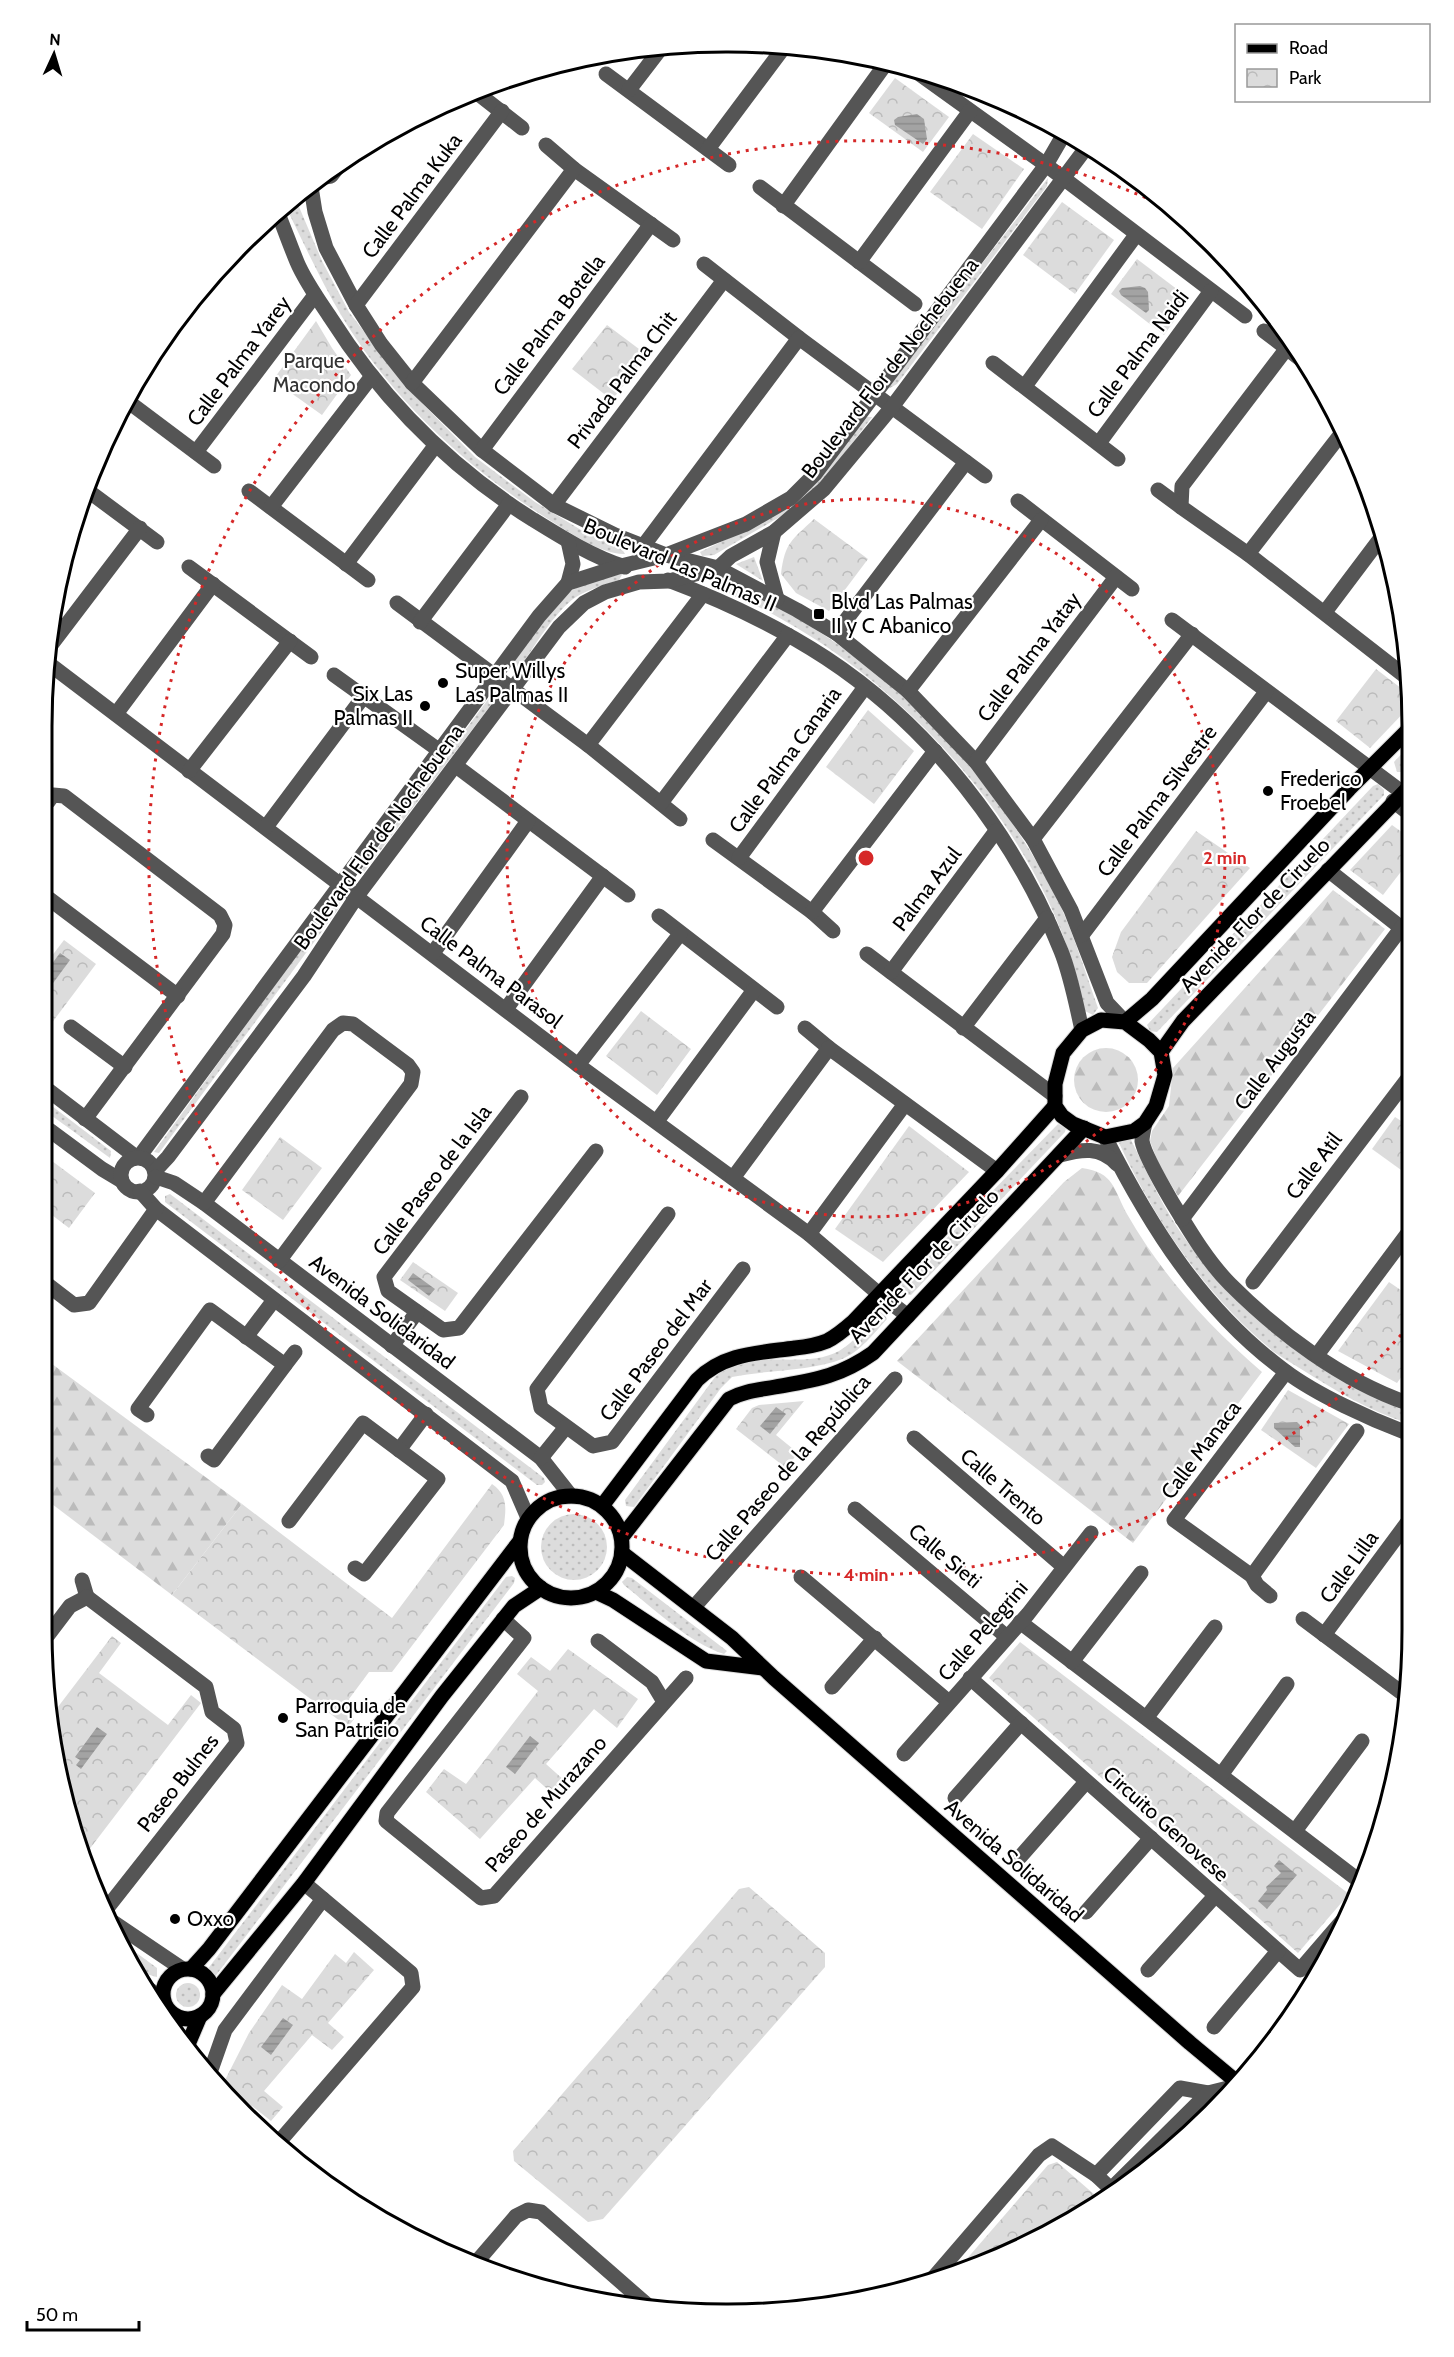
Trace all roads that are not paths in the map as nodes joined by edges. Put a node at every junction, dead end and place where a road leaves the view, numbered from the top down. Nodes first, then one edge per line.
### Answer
1 (779, 55) edge
2 (655, 57) edge
3 (881, 70) edge
4 (606, 74) dead end
5 (934, 85) edge
6 (629, 90) junction
7 (484, 98) edge
8 (502, 111) junction
9 (970, 111) junction
10 (522, 128) dead end
11 (1058, 140) edge
12 (546, 146) dead end
13 (708, 149) junction
14 (1081, 153) edge
15 (1040, 160) junction
16 (729, 165) dead end
17 (574, 169) junction
18 (1062, 178) junction
19 (760, 187) dead end
20 (312, 195) edge
21 (783, 206) junction
22 (281, 221) edge
23 (651, 224) junction
24 (1137, 235) junction
25 (673, 240) dead end
26 (859, 262) junction
27 (704, 264) dead end
28 (724, 280) junction
29 (1211, 291) junction
30 (315, 295) junction
31 (915, 304) dead end
32 (356, 305) junction
33 (1245, 316) dead end
34 (1264, 331) dead end
35 (799, 338) junction
36 (1283, 345) edge
37 (1286, 349) edge
38 (993, 363) dead end
39 (372, 376) junction
40 (412, 383) junction
41 (1024, 386) junction
42 (874, 393) junction
43 (135, 406) edge
44 (892, 407) junction
45 (1337, 440) edge
46 (1099, 443) junction
47 (435, 446) junction
48 (482, 450) junction
49 (196, 452) junction
50 (1118, 459) dead end
51 (966, 462) junction
52 (214, 466) dead end
53 (986, 476) dead end
54 (1158, 490) dead end
55 (249, 491) dead end
56 (94, 495) edge
57 (1018, 501) dead end
58 (509, 504) junction
59 (554, 505) junction
60 (271, 507) junction
61 (1181, 507) junction
62 (1041, 520) junction
63 (140, 528) junction
64 (774, 532) junction
65 (568, 541) junction
66 (157, 542) dead end
67 (1376, 544) edge
68 (644, 545) junction
69 (1248, 554) junction
70 (666, 555) junction
71 (346, 564) junction
72 (621, 566) junction
73 (189, 567) dead end
74 (718, 568) junction
75 (1116, 577) junction
76 (368, 580) dead end
77 (669, 580) junction
78 (568, 583) junction
79 (213, 584) junction
80 (1132, 589) dead end
81 (703, 594) junction
82 (777, 599) junction
83 (397, 603) dead end
84 (1325, 612) junction
85 (1172, 620) dead end
86 (420, 622) junction
87 (836, 633) junction
88 (1192, 634) junction
89 (59, 635) edge
90 (788, 635) junction
91 (290, 641) junction
92 (311, 657) dead end
93 (55, 668) edge
94 (1399, 671) edge
95 (334, 675) dead end
96 (494, 676) junction
97 (865, 687) junction
98 (512, 689) junction
99 (908, 691) junction
100 (1266, 692) junction
101 (364, 696) junction
102 (116, 714) junction
103 (1402, 736) edge
104 (588, 745) junction
105 (440, 751) junction
106 (935, 751) junction
107 (976, 762) junction
108 (456, 766) junction
109 (1371, 769) junction
110 (189, 771) junction
111 (1402, 793) edge
112 (52, 796) edge
113 (661, 803) junction
114 (680, 819) dead end
115 (528, 821) junction
116 (266, 828) junction
117 (996, 831) junction
118 (1033, 839) junction
119 (713, 840) dead end
120 (739, 858) junction
121 (1328, 870) junction
122 (603, 876) junction
123 (339, 884) junction
124 (628, 895) dead end
125 (357, 896) junction
126 (52, 901) edge
127 (812, 912) junction
128 (659, 916) dead end
129 (1047, 918) junction
130 (1402, 928) edge
131 (833, 931) dead end
132 (680, 934) junction
133 (1082, 935) junction
134 (1402, 936) edge
135 (433, 953) junction
136 (867, 954) dead end
137 (891, 972) junction
138 (754, 990) junction
139 (178, 996) junction
140 (777, 1007) dead end
141 (506, 1009) junction
142 (1125, 1022) junction
143 (71, 1027) dead end
144 (805, 1028) dead end
145 (963, 1028) junction
146 (1082, 1030) junction
147 (829, 1048) junction
148 (1161, 1052) junction
149 (578, 1065) junction
150 (125, 1067) junction
151 (1402, 1086) edge
152 (52, 1093) edge
153 (521, 1097) dead end
154 (1055, 1101) junction
155 (905, 1104) junction
156 (86, 1119) junction
157 (657, 1121) junction
158 (1145, 1123) junction
159 (1084, 1128) junction
160 (52, 1132) edge
161 (1105, 1137) junction
162 (596, 1150) dead end
163 (1060, 1155) junction
164 (138, 1157) junction
165 (1121, 1168) junction
166 (997, 1171) junction
167 (155, 1174) junction
168 (733, 1178) junction
169 (122, 1181) junction
170 (140, 1191) junction
171 (204, 1203) junction
172 (156, 1209) junction
173 (668, 1214) dead end
174 (1182, 1219) junction
175 (809, 1234) junction
176 (1402, 1241) edge
177 (279, 1261) junction
178 (743, 1269) dead end
179 (1253, 1282) dead end
180 (52, 1288) edge
181 (879, 1294) junction
182 (274, 1300) junction
183 (417, 1312) junction
184 (908, 1316) junction
185 (246, 1337) junction
186 (392, 1346) junction
187 (1321, 1349) junction
188 (295, 1352) dead end
189 (285, 1365) junction
190 (1286, 1372) junction
191 (895, 1379) dead end
192 (1402, 1398) edge
193 (426, 1414) junction
194 (147, 1415) dead end
195 (566, 1426) junction
196 (1357, 1431) dead end
197 (1402, 1431) edge
198 (914, 1438) dead end
199 (399, 1450) junction
200 (208, 1456) dead end
201 (542, 1458) junction
202 (571, 1496) junction
203 (603, 1506) junction
204 (855, 1509) dead end
205 (528, 1518) junction
206 (289, 1521) dead end
207 (1402, 1530) edge
208 (1091, 1533) dead end
209 (622, 1537) junction
210 (520, 1540) junction
211 (622, 1553) junction
212 (1064, 1567) junction
213 (355, 1568) dead end
214 (1141, 1573) dead end
215 (1252, 1576) junction
216 (801, 1577) dead end
217 (82, 1580) dead end
218 (541, 1588) junction
219 (596, 1592) junction
220 (1270, 1596) dead end
221 (87, 1597) junction
222 (694, 1607) junction
223 (503, 1619) junction
224 (1303, 1619) dead end
225 (1020, 1622) junction
226 (1215, 1627) dead end
227 (52, 1630) edge
228 (1324, 1635) junction
229 (1007, 1636) junction
230 (875, 1638) junction
231 (598, 1641) dead end
232 (1072, 1662) junction
233 (763, 1668) junction
234 (686, 1677) dead end
235 (970, 1678) junction
236 (1287, 1684) dead end
237 (1399, 1686) edge
238 (832, 1687) dead end
239 (664, 1702) junction
240 (949, 1702) junction
241 (1147, 1718) junction
242 (1021, 1723) junction
243 (1362, 1741) dead end
244 (904, 1754) dead end
245 (1221, 1775) junction
246 (1086, 1782) junction
247 (955, 1798) dead end
248 (1296, 1831) junction
249 (1151, 1838) junction
250 (1020, 1857) dead end
251 (1354, 1877) edge
252 (304, 1883) junction
253 (1215, 1896) junction
254 (320, 1897) junction
255 (112, 1905) edge
256 (1086, 1912) dead end
257 (119, 1922) edge
258 (1322, 1947) edge
259 (1278, 1951) junction
260 (186, 1968) junction
261 (1148, 1970) dead end
262 (213, 1994) junction
263 (165, 2004) edge
264 (172, 2013) edge
265 (200, 2016) junction
266 (1214, 2027) dead end
267 (190, 2039) edge
268 (212, 2066) edge
269 (1230, 2079) edge
270 (1220, 2090) edge
271 (1208, 2093) junction
272 (1213, 2097) edge
273 (283, 2138) edge
274 (1128, 2172) edge
275 (1096, 2175) junction
276 (1108, 2186) edge
277 (480, 2257) edge
278 (940, 2270) edge
279 (641, 2299) edge

1 - 13 street
2 - 6 street
3 - 21 street
4 - 6 street
5 - 9 street, Calle Palma Naidi
6 - 13 street
7 - 8 street
8 - 10 street
8 - 32 street, Calle Palma Kuka
9 - 15 street, Calle Palma Naidi
9 - 26 street
11 - 15 street, Boulevard Flor de Nochebuena
12 - 17 street
13 - 16 street
14 - 18 street, Boulevard Flor de Nochebuena
15 - 18 street, Calle Palma Naidi
15 - 42 street, Boulevard Flor de Nochebuena
17 - 23 street
17 - 40 street
18 - 24 street, Calle Palma Naidi
18 - 44 street, Boulevard Flor de Nochebuena
19 - 21 street
20 - 32 street, Boulevard Las Palmas II
21 - 26 street
22 - 30 street, Boulevard Las Palmas II
23 - 25 street
23 - 48 street, Calle Palma Botella
24 - 29 street, Calle Palma Naidi
24 - 41 street
26 - 31 street
27 - 28 street
28 - 35 street
28 - 59 street, Privada Palma Chit
29 - 33 street, Calle Palma Naidi
29 - 46 street, Calle Palma Naidi
30 - 39 street, Boulevard Las Palmas II
30 - 49 street, Calle Palma Yarey
32 - 40 street, Boulevard Las Palmas II
34 - 36 street
35 - 42 street
35 - 68 street
37 - 61 street
38 - 41 street, Calle Palma Naidi
39 - 47 street, Boulevard Las Palmas II
39 - 60 street
40 - 48 street, Boulevard Las Palmas II
41 - 46 street, Calle Palma Naidi
42 - 44 street
42 - 70 street, Boulevard Flor de Nochebuena
43 - 49 street, Calle Palma Yarey
44 - 51 street
44 - 64 street, Boulevard Flor de Nochebuena
45 - 69 street
46 - 50 street, Calle Palma Naidi
47 - 58 street, Boulevard Las Palmas II
47 - 71 street
48 - 59 street, Boulevard Las Palmas II
49 - 52 street, Calle Palma Yarey
51 - 53 street
51 - 87 street
54 - 61 street
55 - 60 street
56 - 63 street
57 - 62 street
58 - 65 street, Boulevard Las Palmas II
58 - 86 street
59 - 68 street, Boulevard Las Palmas II
60 - 71 street
61 - 69 street
62 - 75 street
62 - 99 street
63 - 66 street
63 - 89 street
64 - 74 street, Boulevard Flor de Nochebuena
64 - 82 street
65 - 72 street, Boulevard Las Palmas II
65 - 78 street
67 - 84 street
68 - 70 street, Boulevard Las Palmas II
69 - 84 street
70 - 72 street, Boulevard Flor de Nochebuena
70 - 74 street, Boulevard Las Palmas II
71 - 76 street
72 - 77 street, Boulevard Las Palmas II
72 - 78 street, Boulevard Flor de Nochebuena
73 - 79 street
74 - 77 street, Boulevard Flor de Nochebuena
74 - 82 street, Boulevard Las Palmas II
75 - 80 street
75 - 107 street, Calle Palma Yatay
77 - 81 street, Boulevard Las Palmas II
77 - 98 street, Boulevard Flor de Nochebuena
78 - 96 street, Boulevard Flor de Nochebuena
79 - 91 street
79 - 102 street
81 - 90 street, Boulevard Las Palmas II
81 - 104 street
82 - 87 street, Boulevard Las Palmas II
83 - 86 street
84 - 94 street
85 - 88 street
86 - 96 street
87 - 99 street, Boulevard Las Palmas II
88 - 100 street
88 - 118 street
90 - 97 street, Boulevard Las Palmas II
90 - 113 street
91 - 92 street
91 - 110 street
93 - 102 street, Calle Palma Parasol
95 - 101 street
96 - 98 street
96 - 105 street, Boulevard Flor de Nochebuena
97 - 106 street, Boulevard Las Palmas II
97 - 120 street, Calle Palma Canaria
98 - 104 street
98 - 108 street, Boulevard Flor de Nochebuena
99 - 107 street, Boulevard Las Palmas II
100 - 109 street
100 - 133 street, Calle Palma Silvestre
101 - 105 street
101 - 116 street
102 - 110 street, Calle Palma Parasol
103 - 109 main road, Avenide Flor de Ciruelo
104 - 113 street
105 - 123 street, Boulevard Flor de Nochebuena
106 - 117 street, Boulevard Las Palmas II
106 - 127 street
107 - 118 street, Boulevard Las Palmas II
108 - 115 street
108 - 125 street, Boulevard Flor de Nochebuena
109 - 111 street
109 - 142 main road, Avenide Flor de Ciruelo
110 - 116 street, Calle Palma Parasol
111 - 121 main road, Avenide Flor de Ciruelo
112 - 139 street
113 - 114 street
115 - 122 street
115 - 135 street
116 - 123 street, Calle Palma Parasol
117 - 129 street, Boulevard Las Palmas II
117 - 137 street, Palma Azul
118 - 133 street, Boulevard Las Palmas II
119 - 120 street, Calle Palma Canaria
120 - 127 street, Calle Palma Canaria
121 - 130 street, Calle Augusta
121 - 148 main road, Avenide Flor de Ciruelo
122 - 124 street
122 - 141 street
123 - 125 street, Calle Palma Parasol
123 - 164 street, Boulevard Flor de Nochebuena
125 - 135 street, Calle Palma Parasol
125 - 167 street, Boulevard Flor de Nochebuena
126 - 139 street
127 - 131 street, Calle Palma Canaria
128 - 132 street
129 - 145 street
129 - 146 street, Boulevard Las Palmas II
132 - 138 street
132 - 149 street
133 - 142 street, Boulevard Las Palmas II
134 - 174 street, Calle Augusta
135 - 141 street, Calle Palma Parasol
136 - 137 street
137 - 145 street
138 - 140 street
138 - 157 street
139 - 150 street
141 - 149 street, Calle Palma Parasol
142 - 146 main road
142 - 148 main road
143 - 150 street
144 - 147 street
145 - 154 street
146 - 154 main road
147 - 155 street
147 - 168 street
148 - 158 main road
149 - 157 street, Calle Palma Parasol
150 - 156 street
151 - 179 street, Calle Atil
152 - 156 street
153 - 183 street, Calle Paseo de la Isla
154 - 159 main road
154 - 166 main road, Avenide Flor de Ciruelo
155 - 166 street
155 - 175 street
156 - 164 street
157 - 168 street, Calle Palma Parasol
158 - 161 main road
158 - 174 street
159 - 161 main road
159 - 163 main road, Avenide Flor de Ciruelo
160 - 169 street
161 - 165 street
162 - 183 street, Calle Paseo de la Isla
163 - 165 street
163 - 184 main road, Avenide Flor de Ciruelo
164 - 167 street
164 - 169 street
165 - 190 street
166 - 181 main road, Avenide Flor de Ciruelo
167 - 170 street
167 - 171 street, Avenida Solidaridad
168 - 175 street, Calle Palma Parasol
169 - 170 street
170 - 172 street
171 - 177 street, Avenida Solidaridad
171 - 177 street
172 - 180 street
172 - 182 street
173 - 195 street, Calle Paseo del Mar
174 - 187 street
175 - 181 street, Calle Palma Parasol
176 - 187 street
177 - 186 street, Avenida Solidaridad
178 - 195 street, Calle Paseo del Mar
181 - 184 street, Calle Palma Parasol
181 - 203 main road, Avenide Flor de Ciruelo
182 - 185 street
182 - 193 street
183 - 186 street
184 - 209 main road, Avenide Flor de Ciruelo
185 - 189 street
185 - 194 street
186 - 201 street, Avenida Solidaridad
187 - 192 street
188 - 189 street
189 - 200 street
190 - 197 street
190 - 215 street, Calle Manaca
191 - 222 street, Calle Paseo de la República
193 - 199 street
193 - 205 street
195 - 201 street
196 - 215 street
198 - 212 street, Calle Trento
199 - 206 street
199 - 213 street
201 - 202 street, Avenida Solidaridad
202 - 203 main road
202 - 205 main road
203 - 209 main road
204 - 229 street, Calle Sieti
205 - 210 main road
207 - 228 street, Calle Lilla
208 - 212 street, Calle Pelegrini
209 - 211 main road
210 - 218 main road
210 - 260 main road
211 - 219 main road
211 - 222 main road, Avenida Solidaridad
212 - 225 street, Calle Pelegrini
214 - 232 street
215 - 220 street, Calle Manaca
216 - 230 street
217 - 221 street
218 - 219 main road
218 - 223 main road
219 - 233 main road
221 - 227 street
221 - 255 street, Paseo Bulnes
222 - 233 main road, Avenida Solidaridad
223 - 239 street, Paseo de Murazano
223 - 252 main road
224 - 228 street, Calle Lilla
225 - 229 street, Calle Pelegrini
225 - 232 street
226 - 241 street
228 - 237 street, Calle Lilla
229 - 235 street, Calle Pelegrini
230 - 238 street
230 - 240 street
231 - 239 street
232 - 241 street
233 - 269 main road, Avenida Solidaridad
234 - 239 street, Paseo de Murazano
235 - 240 street, Calle Pelegrini
235 - 242 street, Circuito Genovese
236 - 245 street
240 - 244 street, Calle Pelegrini
241 - 245 street
242 - 246 street, Circuito Genovese
242 - 247 street
243 - 248 street
245 - 248 street
246 - 249 street, Circuito Genovese
246 - 250 street
248 - 251 street
249 - 253 street, Circuito Genovese
249 - 256 street
252 - 254 street
252 - 262 main road
253 - 259 street, Circuito Genovese
253 - 261 street
254 - 268 street
254 - 273 street
257 - 260 street
258 - 259 street, Circuito Genovese
259 - 266 street
260 - 262 main road
260 - 263 main road
262 - 265 main road
264 - 265 main road
265 - 267 main road
270 - 271 street
271 - 272 street
271 - 274 street
271 - 275 street
275 - 276 street
275 - 278 street
277 - 279 street

